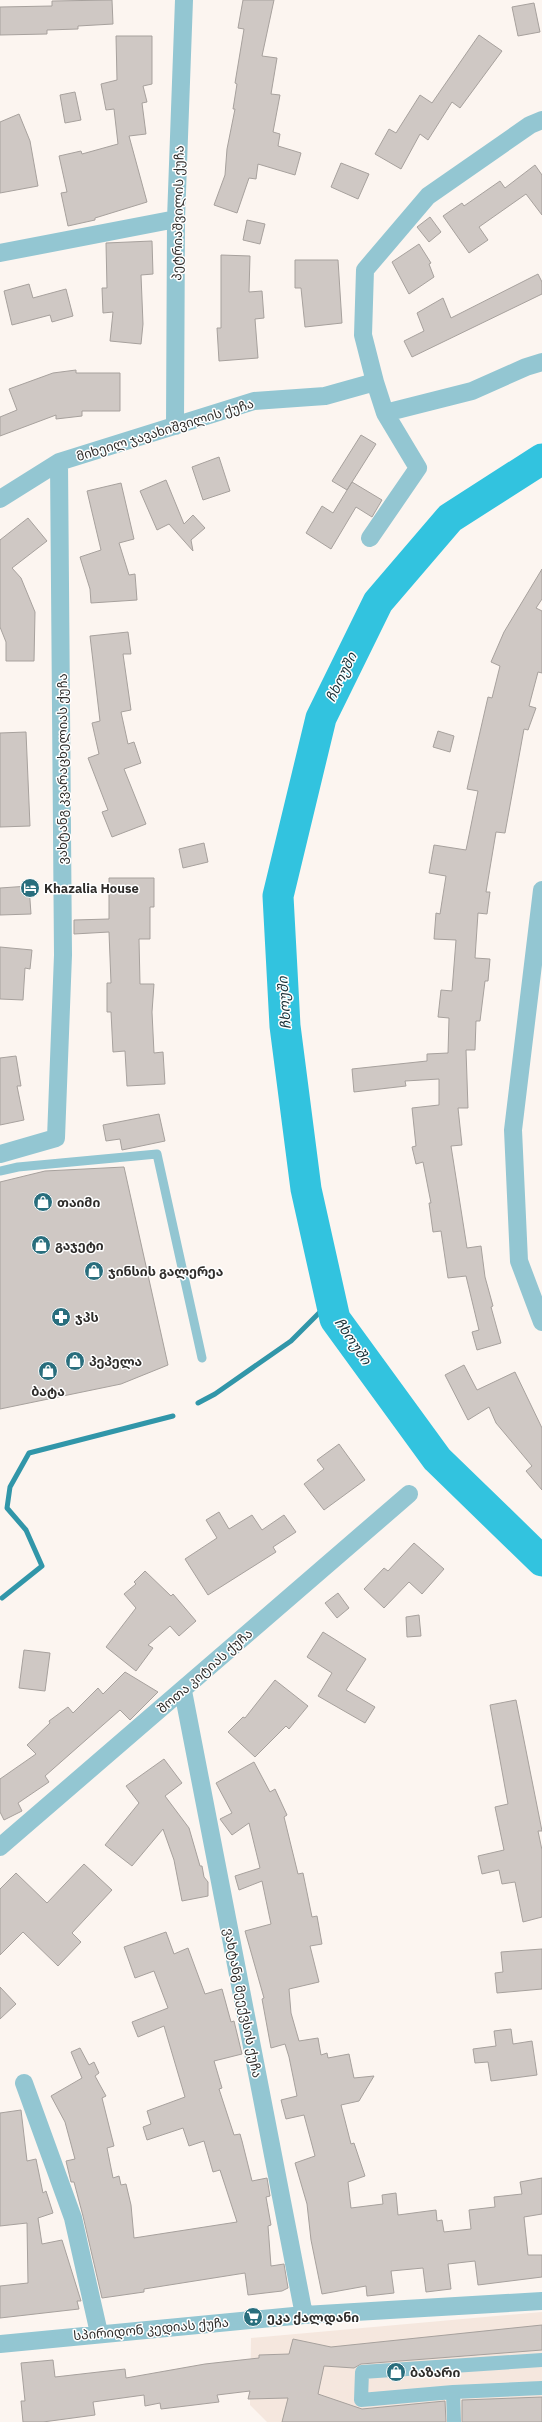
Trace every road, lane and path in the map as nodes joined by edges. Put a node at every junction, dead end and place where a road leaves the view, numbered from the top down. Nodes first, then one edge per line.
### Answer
1 (184, 0) edge
2 (542, 120) edge
3 (176, 219) junction
4 (0, 253) edge
5 (542, 362) edge
6 (375, 382) junction
7 (385, 413) junction
8 (175, 426) junction
9 (59, 462) junction
10 (0, 499) edge
11 (370, 538) dead end
12 (541, 895) edge
13 (0, 1154) edge
14 (0, 1170) edge
15 (542, 1322) edge
16 (202, 1358) dead end
17 (409, 1494) dead end
18 (183, 1691) junction
19 (0, 1847) edge
20 (24, 2083) dead end
21 (542, 2301) edge
22 (304, 2315) junction
23 (99, 2333) junction
24 (0, 2344) edge
25 (542, 2360) edge
26 (542, 2388) edge
27 (453, 2392) junction
28 (454, 2422) edge

1 - 3 street, პეტრიაშვილის ქუჩა
2 - 6 street
3 - 4 street
3 - 8 street, პეტრიაშვილის ქუჩა
5 - 7 street
6 - 7 street
6 - 8 street, მიხეილ ჯავახიშვილის ქუჩა
7 - 11 street
8 - 9 street, მიხეილ ჯავახიშვილის ქუჩა
9 - 10 street, მიხეილ ჯავახიშვილის ქუჩა
9 - 13 street, ვახტანგ კვარაცხელიას ქუჩა
12 - 15 street
14 - 16 lane
17 - 18 street, შოთა კიტიას ქუჩა
18 - 19 street, შოთა კიტიას ქუჩა
18 - 22 street, ვახტანგ მეექვსის ქუჩა
20 - 23 street
21 - 22 street, სპირიდონ კედიას ქუჩა
22 - 23 street, სპირიდონ კედიას ქუჩა
23 - 24 street, სპირიდონ კედიას ქუჩა
25 - 27 street
26 - 27 street
27 - 28 street

